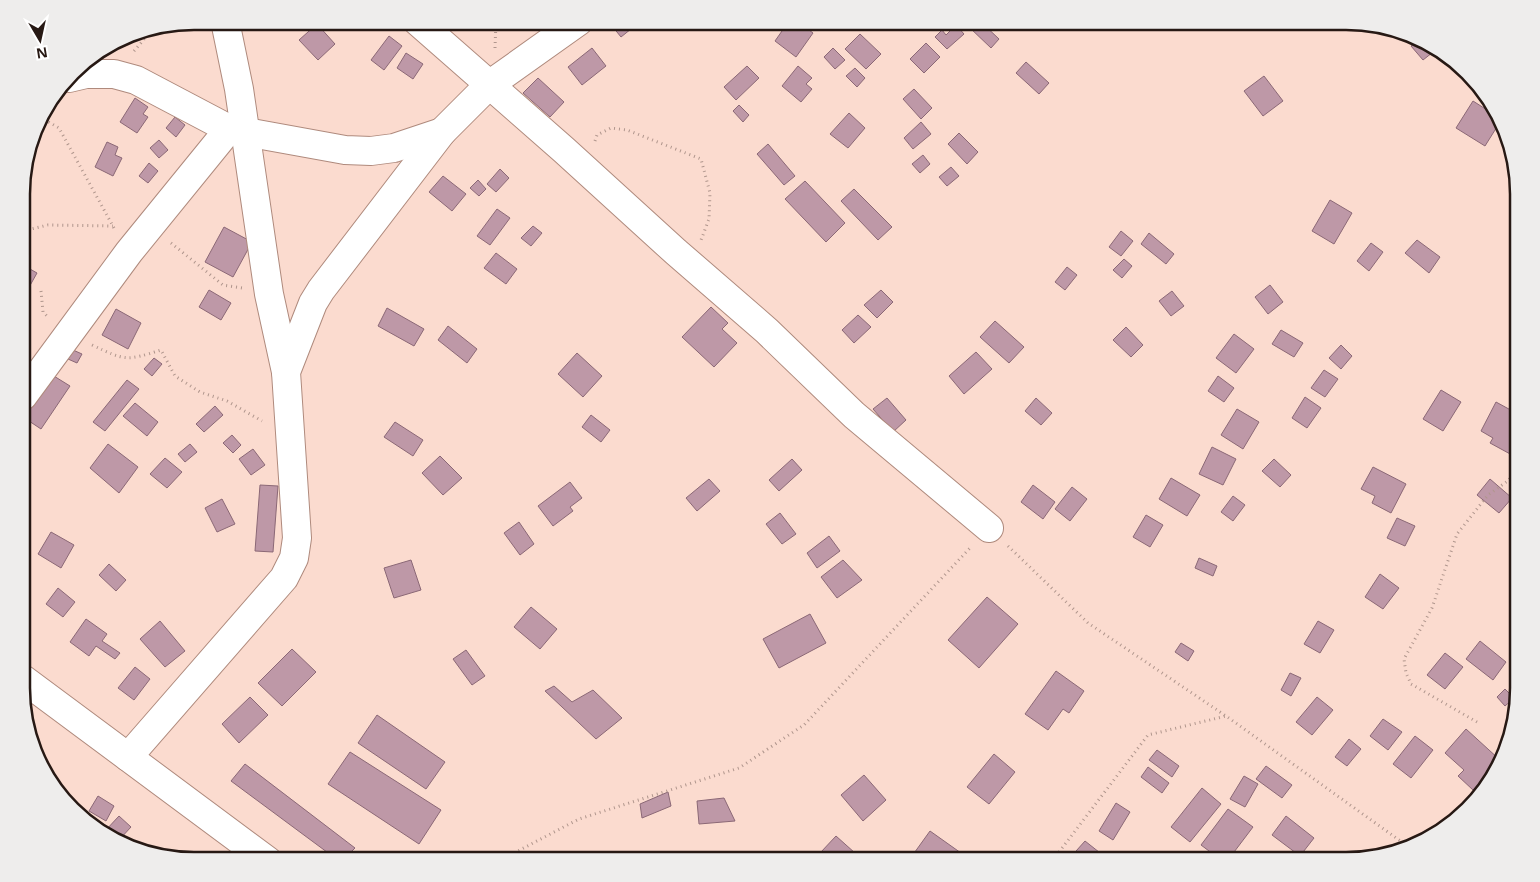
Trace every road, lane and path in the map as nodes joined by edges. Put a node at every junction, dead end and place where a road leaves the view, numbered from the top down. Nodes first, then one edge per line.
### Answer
1 (227, 30) edge
2 (427, 30) edge
3 (566, 30) edge
4 (82, 75) edge
5 (489, 85) junction
6 (48, 121) edge
7 (237, 131) junction
8 (442, 132) junction
9 (564, 150) junction
10 (113, 226) junction
11 (152, 226) junction
12 (30, 229) edge
13 (129, 252) junction
14 (676, 252) junction
15 (41, 291) dead end
16 (269, 294) junction
17 (69, 334) junction
18 (286, 372) junction
19 (30, 387) edge
20 (290, 439) junction
21 (1510, 478) edge
22 (989, 528) junction
23 (30, 684) edge
24 (1226, 716) junction
25 (1477, 722) dead end
26 (128, 757) junction
27 (1401, 842) edge
28 (256, 852) edge
29 (516, 852) edge
30 (1059, 852) edge

1 - 7 street
2 - 5 street
3 - 5 street
4 - 7 street
5 - 8 street
5 - 9 street
6 - 10 path
7 - 8 street
7 - 11 street
7 - 16 street
8 - 18 street
9 - 14 street
9 - 14 path
10 - 12 path
10 - 13 path
11 - 13 street
11 - 16 path
13 - 17 street
14 - 22 street
15 - 17 path
16 - 18 street
17 - 19 street
17 - 20 path
18 - 20 street
20 - 26 street
21 - 25 path
22 - 24 path
22 - 29 path
23 - 26 street
24 - 27 path
24 - 30 path
26 - 28 street

